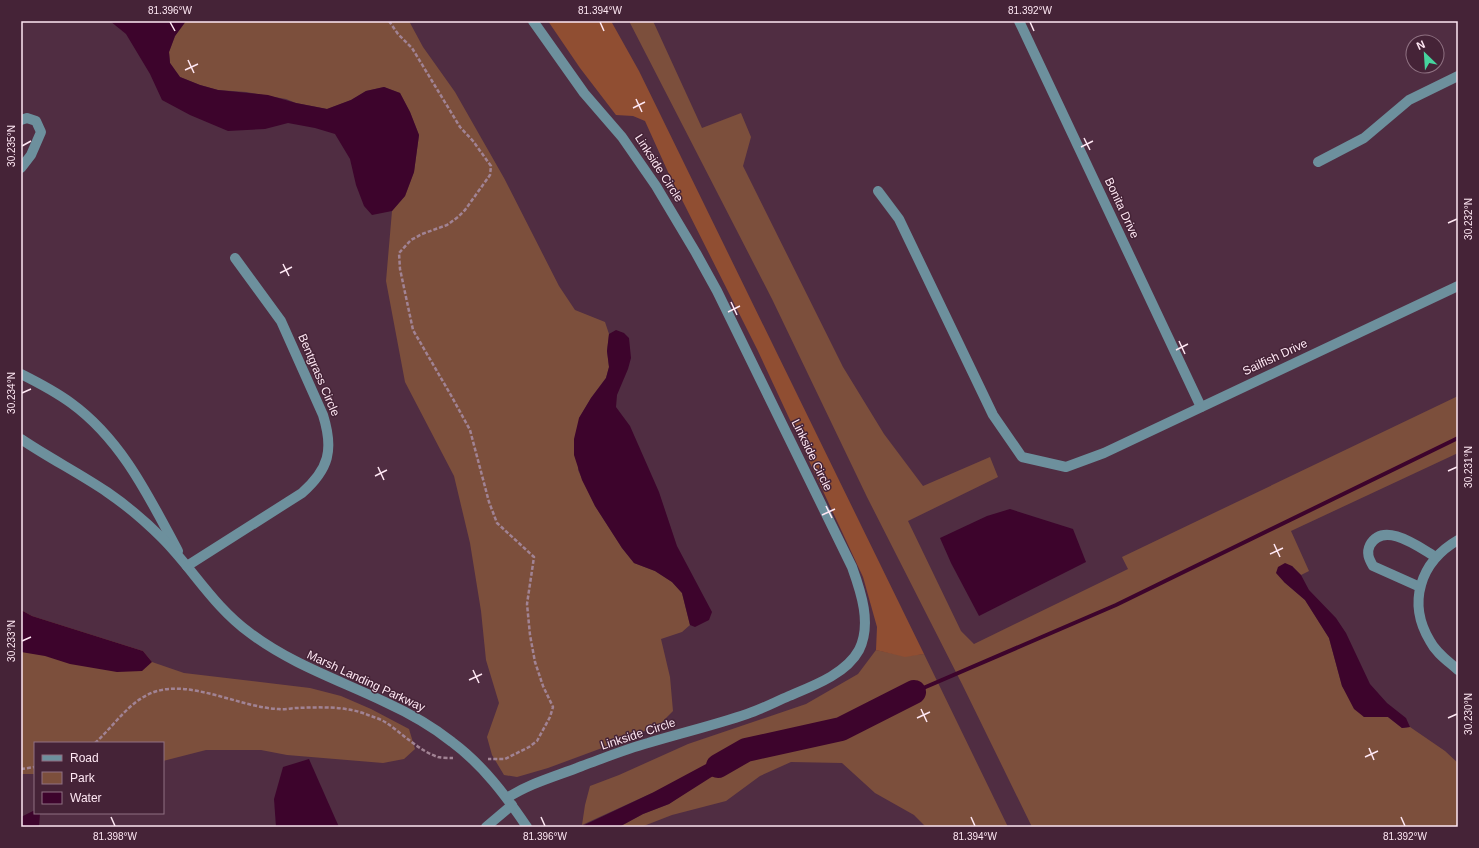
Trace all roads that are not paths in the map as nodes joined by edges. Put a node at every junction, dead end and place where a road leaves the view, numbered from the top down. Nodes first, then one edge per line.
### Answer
1 (533, 21) edge
2 (1019, 21) edge
3 (1458, 76) edge
4 (21, 120) edge
5 (1318, 162) dead end
6 (21, 168) edge
7 (878, 191) dead end
8 (235, 258) dead end
9 (1458, 286) edge
10 (21, 374) edge
11 (1201, 407) junction
12 (21, 439) edge
13 (1458, 540) edge
14 (1436, 558) junction
15 (187, 566) junction
16 (1420, 586) junction
17 (1458, 670) edge
18 (510, 802) junction
19 (486, 827) edge
20 (527, 827) edge

1 - 18 street, Linkside Circle
2 - 11 street, Bonita Drive
3 - 5 street
4 - 6 street
7 - 11 street, Sailfish Drive
8 - 15 street, Bentgrass Circle
9 - 11 street, Sailfish Drive
10 - 15 street, Marsh Landing Parkway
12 - 15 street, Marsh Landing Parkway
13 - 14 street
14 - 16 street
14 - 16 street
15 - 18 street, Marsh Landing Parkway
16 - 17 street
18 - 19 street, Linkside Circle
18 - 20 street, Marsh Landing Parkway

